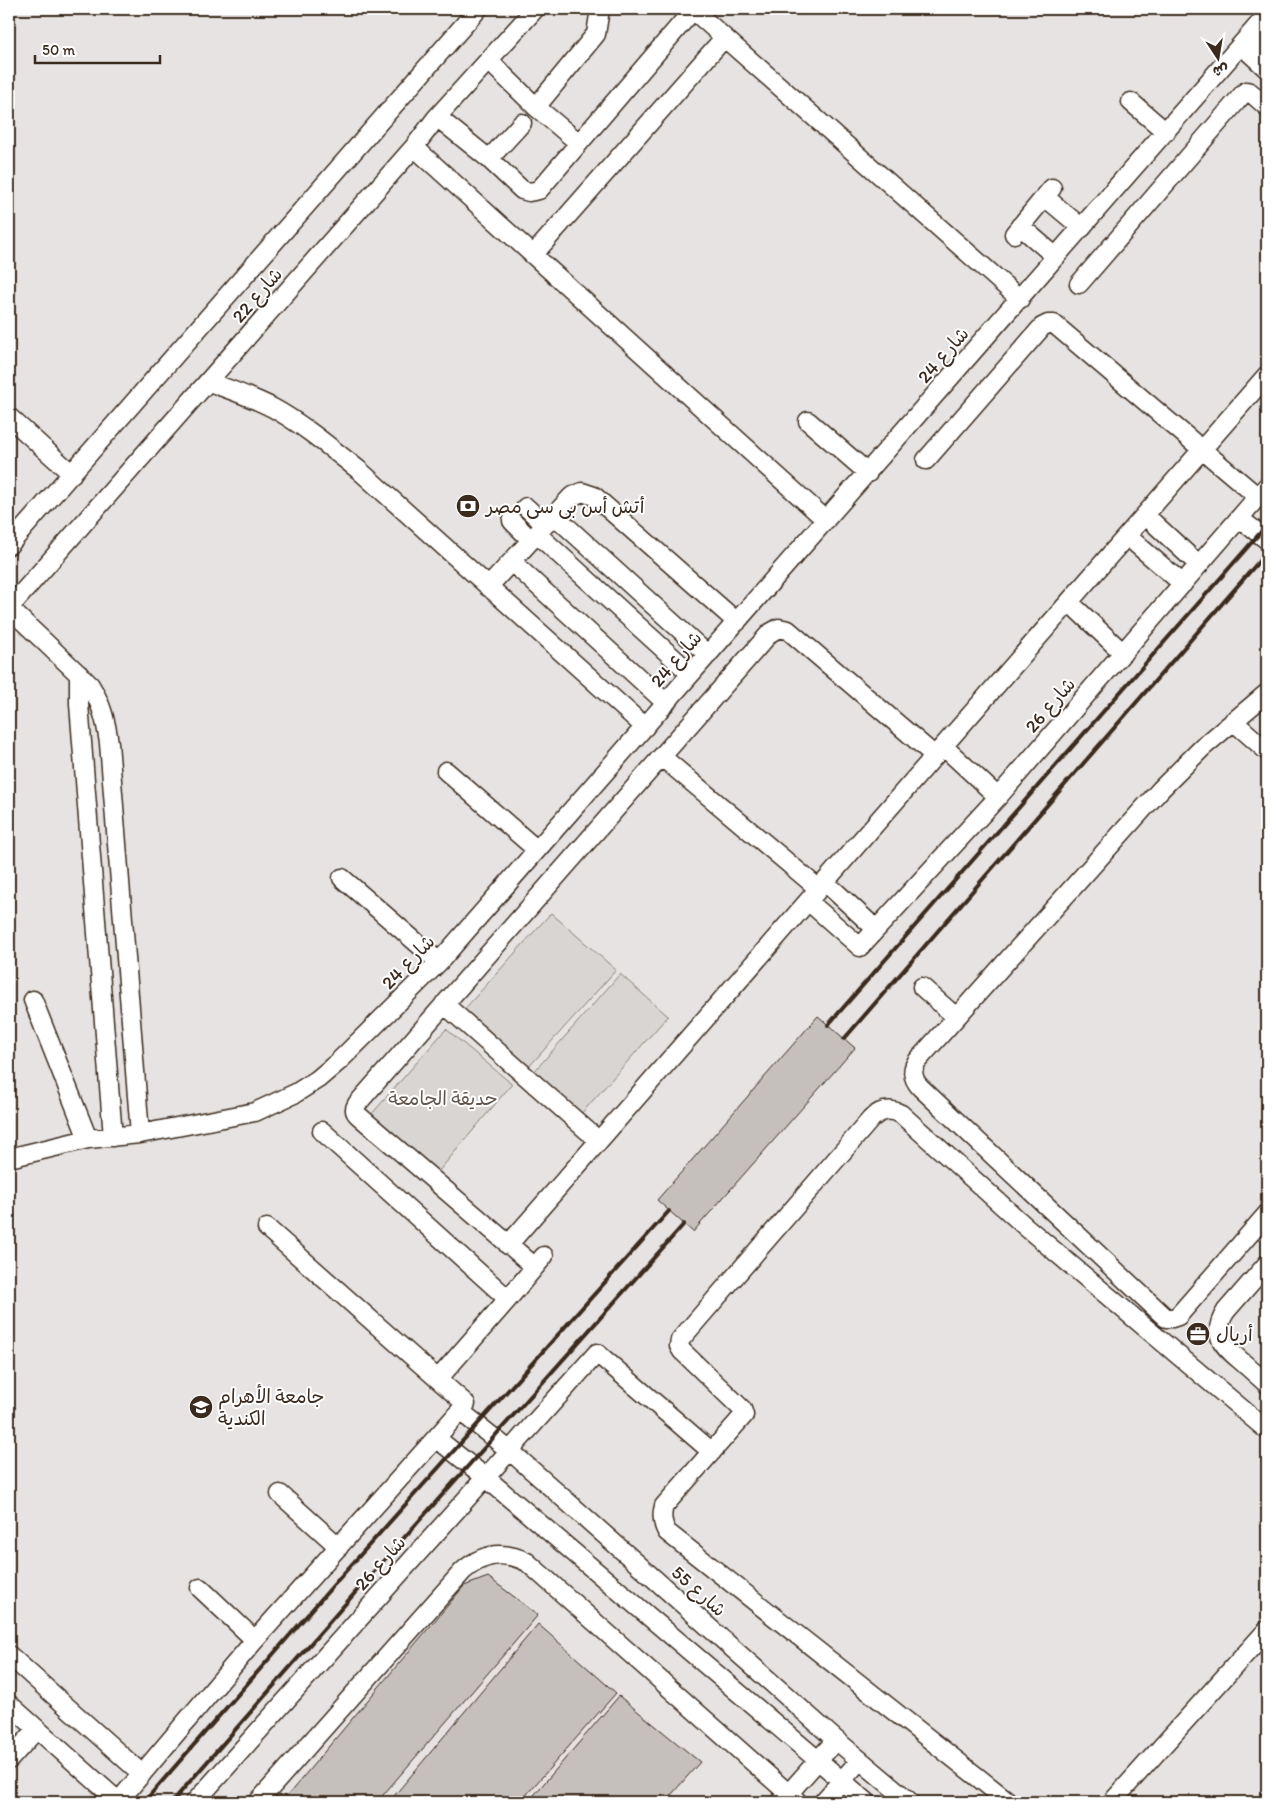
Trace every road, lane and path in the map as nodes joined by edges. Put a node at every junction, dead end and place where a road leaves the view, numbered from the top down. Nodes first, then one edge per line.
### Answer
1 (478, 9) edge
2 (535, 9) edge
3 (600, 9) edge
4 (692, 9) edge
5 (1263, 9) edge
6 (1267, 14) edge
7 (724, 38) junction
8 (1246, 39) junction
9 (1267, 47) edge
10 (489, 60) junction
11 (1267, 68) edge
12 (1131, 102) dead end
13 (536, 107) junction
14 (1267, 107) edge
15 (438, 117) junction
16 (522, 123) dead end
17 (1166, 132) junction
18 (579, 143) junction
19 (414, 147) junction
20 (489, 159) junction
21 (1082, 228) junction
22 (533, 255) junction
23 (1056, 257) junction
24 (1079, 284) dead end
25 (1020, 299) junction
26 (1267, 375) edge
27 (209, 382) junction
28 (9, 417) edge
29 (808, 421) dead end
30 (1203, 449) junction
31 (926, 460) dead end
32 (868, 473) junction
33 (72, 474) junction
34 (1264, 493) edge
35 (526, 507) dead end
36 (1145, 515) junction
37 (1239, 518) junction
38 (826, 520) junction
39 (512, 521) dead end
40 (542, 528) junction
41 (1127, 536) junction
42 (1267, 540) edge
43 (9, 545) edge
44 (512, 562) junction
45 (1199, 565) junction
46 (1183, 584) junction
47 (488, 587) junction
48 (1069, 602) junction
49 (9, 608) edge
50 (737, 622) junction
51 (1123, 654) junction
52 (708, 655) junction
53 (79, 674) junction
54 (691, 674) junction
55 (1267, 693) edge
56 (666, 703) junction
57 (1233, 721) junction
58 (645, 727) junction
59 (939, 751) junction
60 (1267, 752) edge
61 (662, 757) junction
62 (446, 771) dead end
63 (998, 797) junction
64 (536, 850) junction
65 (342, 878) dead end
66 (817, 891) junction
67 (876, 929) junction
68 (439, 962) junction
69 (922, 987) dead end
70 (32, 1000) dead end
71 (444, 1004) junction
72 (956, 1017) junction
73 (322, 1131) dead end
74 (140, 1134) junction
75 (113, 1137) junction
76 (88, 1139) junction
77 (599, 1141) junction
78 (9, 1158) edge
79 (1267, 1214) edge
80 (267, 1228) dead end
81 (508, 1244) junction
82 (1267, 1264) edge
83 (508, 1299) junction
84 (438, 1379) junction
85 (1267, 1384) edge
86 (463, 1407) junction
87 (1267, 1430) edge
88 (436, 1438) junction
89 (509, 1450) junction
90 (712, 1452) junction
91 (485, 1477) junction
92 (280, 1494) dead end
93 (339, 1547) junction
94 (200, 1588) dead end
95 (1267, 1630) edge
96 (255, 1640) junction
97 (9, 1655) edge
98 (9, 1704) edge
99 (37, 1729) junction
100 (836, 1740) junction
101 (9, 1760) edge
102 (860, 1760) junction
103 (817, 1761) junction
104 (142, 1774) junction
105 (842, 1781) junction
106 (789, 1800) edge
107 (118, 1802) edge
108 (195, 1802) edge
109 (258, 1802) edge
110 (823, 1802) edge
111 (867, 1802) edge
112 (910, 1802) edge
113 (1009, 1802) edge
114 (1112, 1802) edge

1 - 33 street, شارع 22
2 - 10 street, شارع 22
3 - 13 street
4 - 7 street
4 - 18 street
5 - 6 street
6 - 8 street, شارع 24
7 - 22 street
7 - 25 street
8 - 9 street
8 - 11 street
8 - 17 street, شارع 24
10 - 13 street
10 - 15 street, شارع 22
12 - 17 street
13 - 18 street
14 - 24 street
15 - 19 street, شارع 22
15 - 20 street
16 - 20 street
17 - 21 street, شارع 24
18 - 20 street
19 - 22 street
19 - 27 street, شارع 22
21 - 23 street, شارع 24
21 - 23 street
22 - 38 street
23 - 25 street, شارع 24
25 - 32 street, شارع 24
26 - 30 street
27 - 47 street
27 - 49 street, شارع 22
28 - 33 street
29 - 32 street
30 - 31 street
30 - 34 street
30 - 36 street
32 - 38 street, شارع 24
33 - 43 street, شارع 22
34 - 37 street, شارع 26
35 - 40 street
36 - 41 street
36 - 45 street
37 - 42 street
37 - 45 street, شارع 26
38 - 50 street, شارع 24
39 - 40 street
40 - 44 street
40 - 50 street
40 - 52 street
40 - 54 street
41 - 46 street
41 - 48 street
44 - 47 street
44 - 56 street
45 - 46 street, شارع 26
46 - 51 street, شارع 26
47 - 58 street
48 - 51 street
48 - 59 street
49 - 53 street
50 - 52 street, شارع 24
51 - 63 street, شارع 26
52 - 54 street, شارع 24
53 - 74 street
53 - 75 street
54 - 56 street, شارع 24
55 - 57 street
56 - 58 street, شارع 24
57 - 60 street
57 - 72 street
58 - 64 street, شارع 24
59 - 61 street
59 - 63 street
59 - 66 street
61 - 66 street
61 - 71 street
62 - 64 street
63 - 67 street, شارع 26
64 - 68 street, شارع 24
65 - 68 street
66 - 67 street
66 - 67 street, شارع 26
66 - 77 street
68 - 74 street, شارع 24
69 - 72 street
70 - 76 street
71 - 77 street
71 - 81 street
72 - 79 street
73 - 83 street
74 - 75 street, شارع 24
75 - 76 street, شارع 24
76 - 78 street, شارع 24
77 - 81 street
80 - 84 street, شارع 55
81 - 83 street
82 - 85 street
83 - 84 street
84 - 86 street, شارع 55
86 - 88 street
86 - 89 street, شارع 55
87 - 90 street
88 - 91 street
88 - 93 street
89 - 90 street, شارع 26
89 - 91 street, شارع 26
89 - 100 street, شارع 55
90 - 113 street
91 - 103 street
91 - 108 street, شارع 26
92 - 93 street
93 - 96 street
94 - 96 street
95 - 114 street
96 - 104 street
97 - 104 street
98 - 99 street
99 - 101 street
99 - 107 street
100 - 102 street, شارع 55
100 - 103 street
102 - 105 street
102 - 112 street, شارع 55
103 - 105 street
103 - 106 street
104 - 107 street
105 - 110 street
105 - 111 street
106 - 109 street

